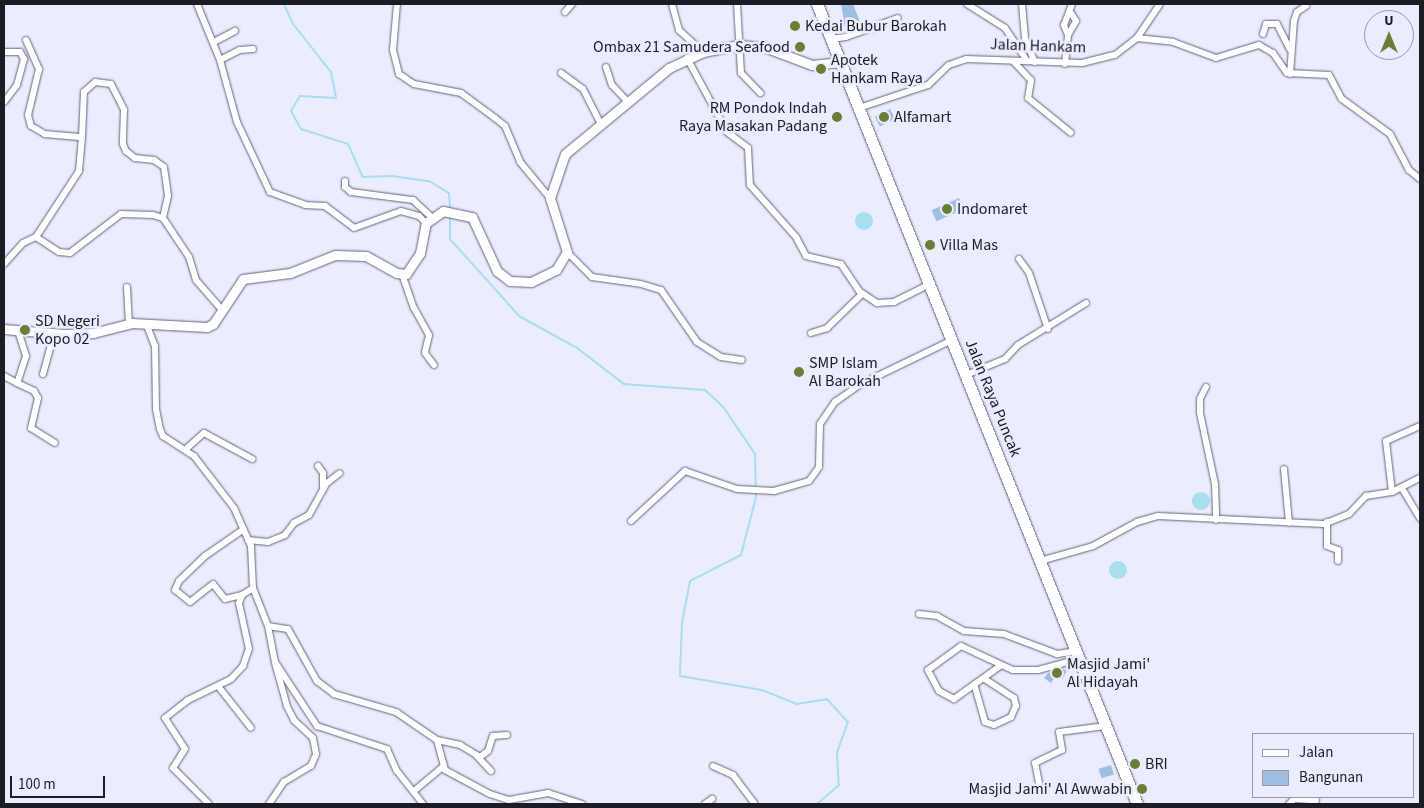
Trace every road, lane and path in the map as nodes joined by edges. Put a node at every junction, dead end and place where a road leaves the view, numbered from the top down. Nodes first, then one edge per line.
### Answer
1 (197, 4) edge
2 (396, 4) edge
3 (572, 4) edge
4 (672, 4) edge
5 (736, 4) edge
6 (817, 4) edge
7 (967, 4) edge
8 (1022, 4) edge
9 (1072, 4) edge
10 (1160, 4) edge
11 (1306, 6) dead end
12 (565, 12) dead end
13 (1071, 13) junction
14 (898, 18) dead end
15 (235, 31) dead end
16 (1263, 34) dead end
17 (1068, 35) junction
18 (831, 38) junction
19 (1137, 38) junction
20 (26, 40) dead end
21 (214, 42) junction
22 (740, 45) junction
23 (253, 49) dead end
24 (4, 52) edge
25 (703, 52) junction
26 (1292, 55) junction
27 (687, 58) junction
28 (220, 60) junction
29 (1013, 61) junction
30 (1027, 61) junction
31 (841, 62) junction
32 (1035, 62) junction
33 (1064, 64) junction
34 (606, 67) dead end
35 (561, 73) dead end
36 (1290, 74) junction
37 (760, 93) dead end
38 (4, 102) edge
39 (628, 102) junction
40 (859, 108) junction
41 (600, 124) junction
42 (1071, 133) dead end
43 (82, 136) junction
44 (1420, 179) edge
45 (345, 181) dead end
46 (550, 198) junction
47 (163, 218) junction
48 (429, 220) junction
49 (36, 237) junction
50 (567, 252) junction
51 (1019, 259) dead end
52 (4, 264) edge
53 (402, 274) junction
54 (930, 284) junction
55 (127, 287) dead end
56 (862, 294) junction
57 (1086, 303) dead end
58 (222, 310) junction
59 (129, 323) junction
60 (146, 323) junction
61 (4, 329) edge
62 (1048, 329) junction
63 (18, 331) junction
64 (811, 333) dead end
65 (54, 334) junction
66 (952, 340) junction
67 (742, 360) dead end
68 (434, 365) dead end
69 (43, 374) dead end
70 (966, 375) junction
71 (4, 376) edge
72 (17, 382) junction
73 (1206, 387) dead end
74 (1420, 426) edge
75 (55, 443) dead end
76 (186, 449) junction
77 (252, 459) dead end
78 (318, 466) dead end
79 (1284, 469) dead end
80 (340, 473) dead end
81 (1420, 478) edge
82 (1403, 490) junction
83 (322, 491) junction
84 (1392, 492) junction
85 (1420, 518) edge
86 (1216, 520) junction
87 (630, 522) dead end
88 (1327, 522) junction
89 (1288, 523) junction
90 (244, 529) junction
91 (248, 540) junction
92 (1040, 561) junction
93 (1338, 562) dead end
94 (253, 588) junction
95 (242, 594) junction
96 (919, 614) dead end
97 (268, 626) junction
98 (1077, 655) junction
99 (275, 662) junction
100 (1000, 666) junction
101 (985, 679) junction
102 (218, 686) junction
103 (975, 688) junction
104 (1106, 726) junction
105 (251, 728) dead end
106 (507, 735) dead end
107 (437, 740) junction
108 (476, 755) junction
109 (714, 766) dead end
110 (443, 767) junction
111 (491, 771) dead end
112 (1039, 783) dead end
113 (414, 791) junction
114 (712, 799) dead end
115 (1316, 800) dead end
116 (209, 804) edge
117 (269, 804) edge
118 (423, 804) edge
119 (582, 804) edge
120 (705, 804) edge
121 (755, 804) edge
122 (1137, 804) edge
123 (1289, 804) edge

1 - 21 street
2 - 46 street
3 - 12 street
4 - 25 street
5 - 22 street
6 - 18 highway, Jalan Raya Puncak
7 - 30 street
8 - 32 street
9 - 13 street
10 - 19 street
11 - 26 street
13 - 17 street
13 - 17 street
14 - 18 street
15 - 21 street
16 - 26 street
17 - 33 street
18 - 31 highway, Jalan Raya Puncak
19 - 33 street, Jalan Hankam
19 - 36 street
20 - 43 street
21 - 28 street
22 - 25 main road
22 - 31 main road
22 - 37 street
23 - 28 street
24 - 38 street
25 - 27 main road
26 - 36 street
27 - 39 main road
27 - 56 street
28 - 48 street
29 - 30 street, Jalan Hankam
29 - 40 street, Jalan Hankam
29 - 42 street
30 - 32 street, Jalan Hankam
31 - 40 highway, Jalan Raya Puncak
32 - 33 street, Jalan Hankam
34 - 39 street
35 - 41 street
36 - 44 street
39 - 41 main road
40 - 54 highway, Jalan Raya Puncak
41 - 46 main road
43 - 47 street
43 - 49 street
45 - 48 street
46 - 50 main road
47 - 49 street
47 - 58 street
48 - 50 main road
48 - 53 main road
49 - 52 street
50 - 67 street
51 - 62 street
53 - 58 main road
53 - 68 street
54 - 56 street
54 - 66 highway, Jalan Raya Puncak
55 - 59 street
56 - 64 street
57 - 62 street
58 - 60 main road
59 - 60 main road
59 - 65 main road
60 - 76 street
61 - 63 main road
62 - 70 street
63 - 65 main road
63 - 72 street
65 - 69 street
66 - 70 highway, Jalan Raya Puncak
66 - 87 street
70 - 92 highway, Jalan Raya Puncak
71 - 72 street
72 - 75 street
73 - 86 street
74 - 84 street
76 - 77 street
76 - 90 street
78 - 83 street
79 - 89 street
80 - 83 street
81 - 82 street
82 - 84 street
82 - 85 street
83 - 91 street
84 - 88 street
86 - 89 street
86 - 92 street
88 - 89 street
88 - 93 street
90 - 91 street
90 - 95 street
91 - 94 street
92 - 98 highway, Jalan Raya Puncak
94 - 95 street
94 - 97 street
95 - 102 street
96 - 98 street
97 - 99 street
97 - 107 street
98 - 100 street
98 - 104 highway, Jalan Raya Puncak
99 - 113 street
99 - 117 street
100 - 101 street
100 - 103 street
101 - 103 street
101 - 103 street
102 - 105 street
102 - 116 street
104 - 112 street
104 - 122 highway, Jalan Raya Puncak
106 - 108 street
107 - 108 street
107 - 110 street
108 - 111 street
109 - 121 street
110 - 113 street
110 - 119 street
113 - 118 street
114 - 120 street
115 - 123 street

